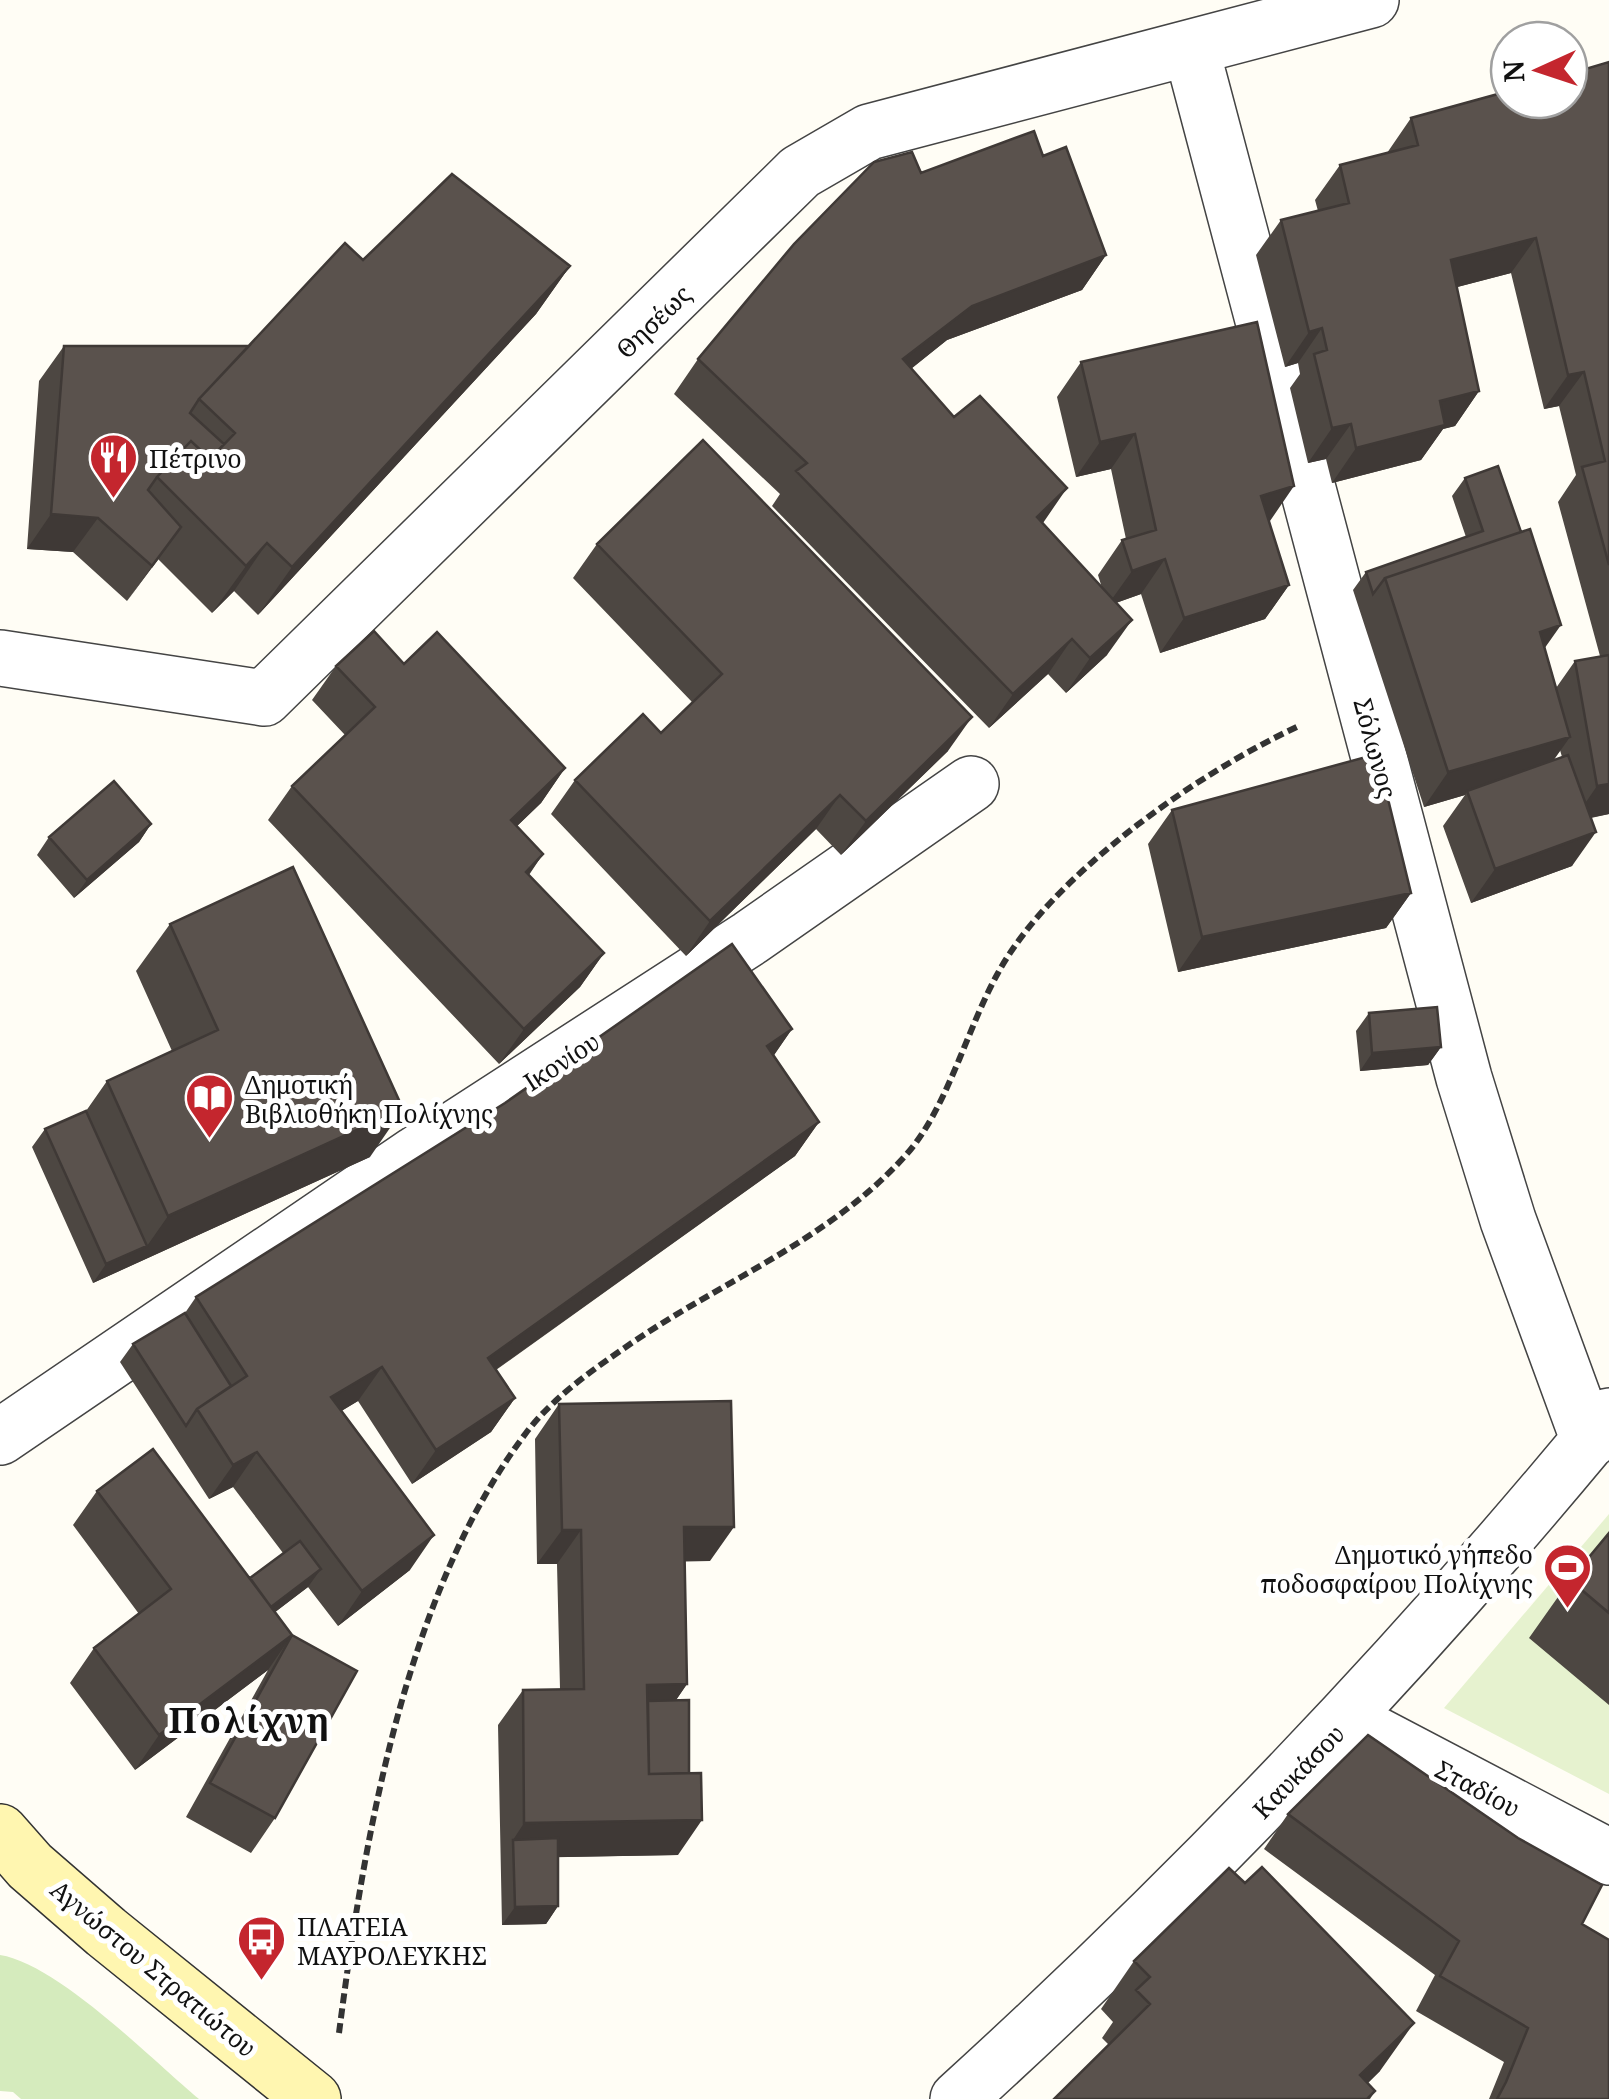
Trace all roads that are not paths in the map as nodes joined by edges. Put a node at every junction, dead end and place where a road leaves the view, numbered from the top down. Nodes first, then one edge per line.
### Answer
1 (1371, 0) edge
2 (1316, 7) edge
3 (1192, 48) junction
4 (0, 658) edge
5 (971, 784) dead end
6 (1599, 1428) edge
7 (0, 1436) edge
8 (1346, 1719) junction
9 (2, 1839) edge
10 (1609, 1857) edge
11 (314, 2099) edge
12 (958, 2099) edge

1 - 2 street, Θησέως
2 - 3 street, Θησέως
3 - 4 street, Θησέως
3 - 6 street, Σόλωνος
5 - 7 street, Ικονίου
6 - 8 street, Καυκάσου
8 - 10 street, Σταδίου
8 - 12 street, Καυκάσου
9 - 11 street, Αγνώστου Στρατιώτου

